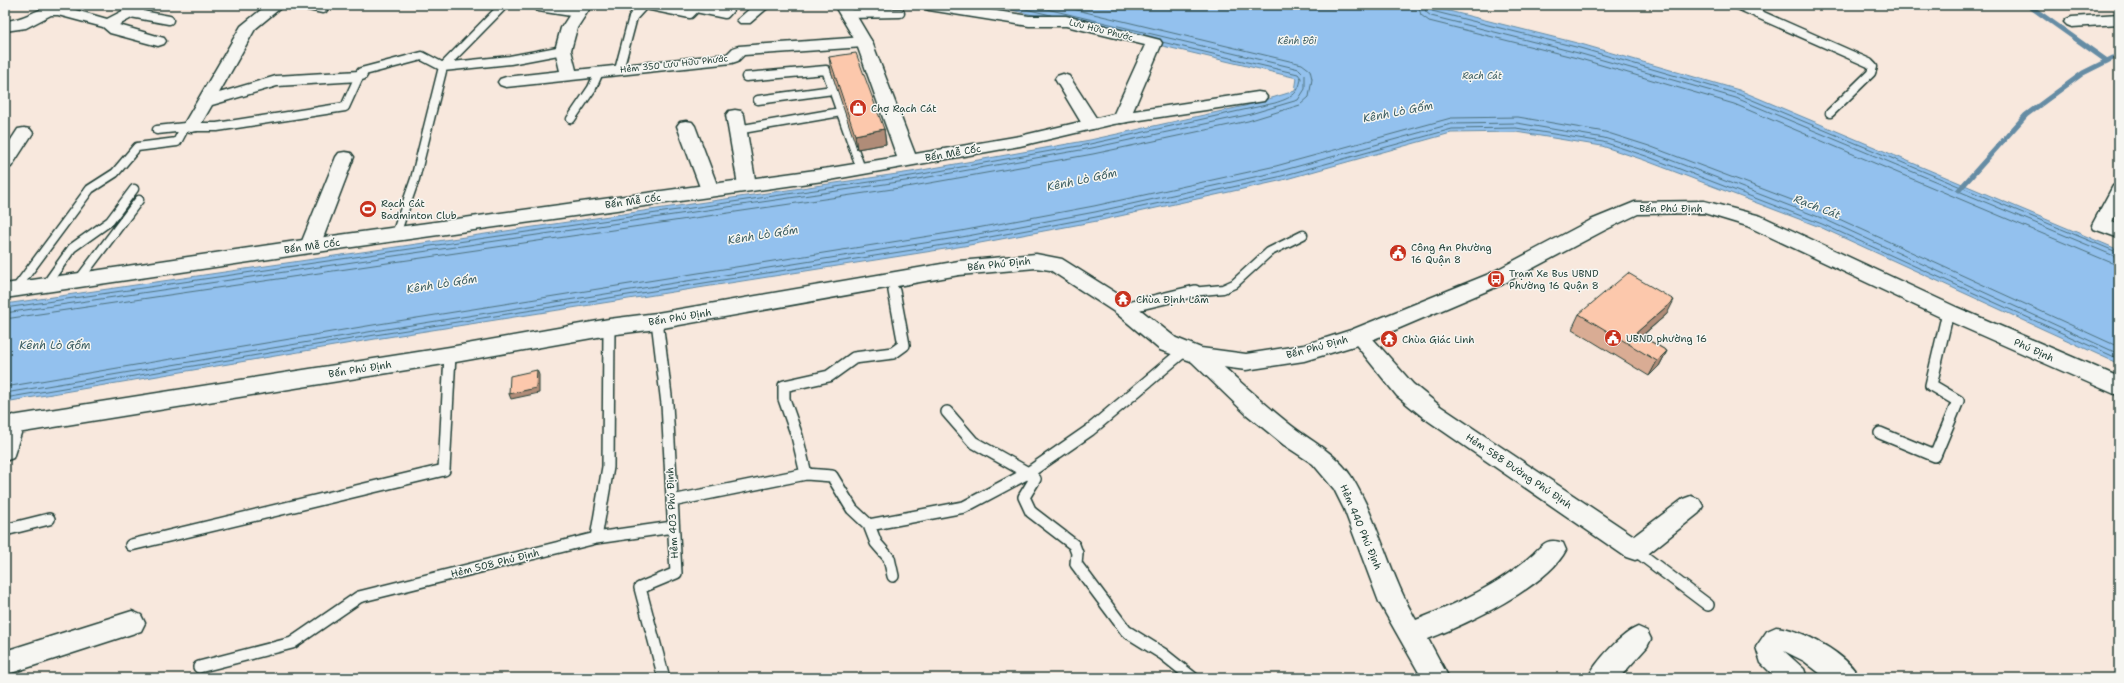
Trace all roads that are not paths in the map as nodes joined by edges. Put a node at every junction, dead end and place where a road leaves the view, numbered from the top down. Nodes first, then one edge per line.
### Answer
1 (145, 5) edge
2 (276, 5) edge
3 (304, 5) edge
4 (541, 5) edge
5 (645, 5) edge
6 (733, 5) edge
7 (763, 5) edge
8 (929, 5) edge
9 (1738, 5) edge
10 (2114, 5) edge
11 (501, 8) dead end
12 (323, 9) dead end
13 (581, 9) edge
14 (844, 9) edge
15 (2119, 9) edge
16 (131, 13) junction
17 (900, 13) dead end
18 (2119, 19) edge
19 (169, 20) dead end
20 (745, 20) dead end
21 (2072, 22) dead end
22 (108, 24) junction
23 (5, 26) edge
24 (158, 41) dead end
25 (864, 42) junction
26 (563, 50) junction
27 (443, 67) junction
28 (619, 70) junction
29 (599, 72) junction
30 (569, 75) junction
31 (359, 76) junction
32 (746, 77) dead end
33 (1063, 79) dead end
34 (506, 82) dead end
35 (833, 90) junction
36 (1258, 97) dead end
37 (758, 100) dead end
38 (205, 102) junction
39 (841, 112) junction
40 (1830, 113) dead end
41 (1121, 118) junction
42 (571, 119) dead end
43 (736, 123) joint
44 (1091, 124) junction
45 (686, 126) dead end
46 (188, 127) junction
47 (157, 130) dead end
48 (24, 133) dead end
49 (345, 157) dead end
50 (908, 161) junction
51 (5, 163) edge
52 (861, 169) junction
53 (748, 185) junction
54 (134, 189) dead end
55 (710, 190) junction
56 (2119, 190) edge
57 (139, 200) dead end
58 (2119, 232) edge
59 (396, 234) junction
60 (1303, 235) dead end
61 (310, 246) junction
62 (892, 280) junction
63 (78, 281) junction
64 (45, 286) junction
65 (10, 290) edge
66 (1124, 308) junction
67 (1948, 312) junction
68 (657, 321) junction
69 (610, 327) junction
70 (1359, 336) junction
71 (1192, 353) junction
72 (450, 355) junction
73 (2119, 387) edge
74 (948, 412) dead end
75 (9, 425) edge
76 (1880, 434) dead end
77 (5, 452) edge
78 (1028, 473) junction
79 (806, 474) junction
80 (672, 501) junction
81 (1691, 506) dead end
82 (49, 519) dead end
83 (868, 525) junction
84 (673, 527) junction
85 (5, 530) edge
86 (596, 538) junction
87 (131, 545) dead end
88 (1554, 550) dead end
89 (1635, 550) junction
90 (893, 576) dead end
91 (1708, 605) dead end
92 (132, 623) dead end
93 (1410, 634) junction
94 (1638, 639) dead end
95 (5, 663) edge
96 (199, 666) dead end
97 (664, 678) edge
98 (1193, 678) edge
99 (1436, 678) edge
100 (1600, 678) edge
101 (1794, 678) edge
102 (1846, 678) edge

1 - 16 street
2 - 38 street
3 - 12 lane
4 - 13 lane
5 - 6 lane
5 - 28 lane
7 - 20 street
8 - 41 street, Lưu Hữu Phước
9 - 40 lane
10 - 15 street
11 - 27 lane
13 - 26 street
14 - 17 lane
14 - 25 street
16 - 19 lane
16 - 22 street
18 - 21 street
22 - 23 street
22 - 24 street
25 - 28 street, Hẻm 350 Lưu Hữu Phước
25 - 50 street
26 - 27 lane
26 - 30 street
27 - 31 lane
27 - 59 lane
28 - 29 street, Hẻm 350 Lưu Hữu Phước
29 - 30 street, Hẻm 350 Lưu Hữu Phước
29 - 42 lane
30 - 34 street, Hẻm 350 Lưu Hữu Phước
31 - 38 street
31 - 46 lane
32 - 35 lane
33 - 44 street
35 - 37 lane
35 - 39 lane
36 - 41 street, Bến Mễ Cốc
38 - 46 street
39 - 43 lane
39 - 52 lane
41 - 44 street, Bến Mễ Cốc
43 - 53 street
44 - 50 street, Bến Mễ Cốc
45 - 55 street
46 - 47 lane
46 - 65 lane
48 - 51 street
49 - 61 street
50 - 52 street, Bến Mễ Cốc
52 - 53 street, Bến Mễ Cốc
53 - 55 street, Bến Mễ Cốc
54 - 64 lane
55 - 59 street, Bến Mễ Cốc
56 - 58 street
57 - 63 lane
59 - 61 street, Bến Mễ Cốc
60 - 66 lane
61 - 63 street, Bến Mễ Cốc
62 - 66 street, Bến Phú Định
62 - 68 street, Bến Phú Định
62 - 79 lane
63 - 64 street, Bến Mễ Cốc
64 - 65 street, Bến Mễ Cốc
66 - 71 street, Bến Phú Định
67 - 70 street, Bến Phú Định
67 - 73 street, Phú Định
67 - 76 lane
68 - 69 street, Bến Phú Định
68 - 80 lane, Hẻm 403 Phú Định
69 - 72 street, Bến Phú Định
69 - 86 lane
70 - 71 street, Bến Phú Định
70 - 89 street, Hẻm 588 Đường Phú Định
71 - 78 lane
71 - 93 street, Hẻm 440 Phú Định
72 - 75 street, Bến Phú Định
72 - 87 lane
74 - 78 lane
75 - 77 street
78 - 83 lane
78 - 98 lane
79 - 80 lane
79 - 83 lane
80 - 84 lane, Hẻm 403 Phú Định
81 - 89 street
82 - 85 lane
83 - 90 lane
84 - 86 lane, Hẻm 508 Phú Định
84 - 97 lane, Hẻm 403 Phú Định
86 - 96 lane, Hẻm 508 Phú Định
88 - 93 street
89 - 91 lane
92 - 95 street
93 - 99 street, Hẻm 440 Phú Định
94 - 100 street
101 - 102 street

